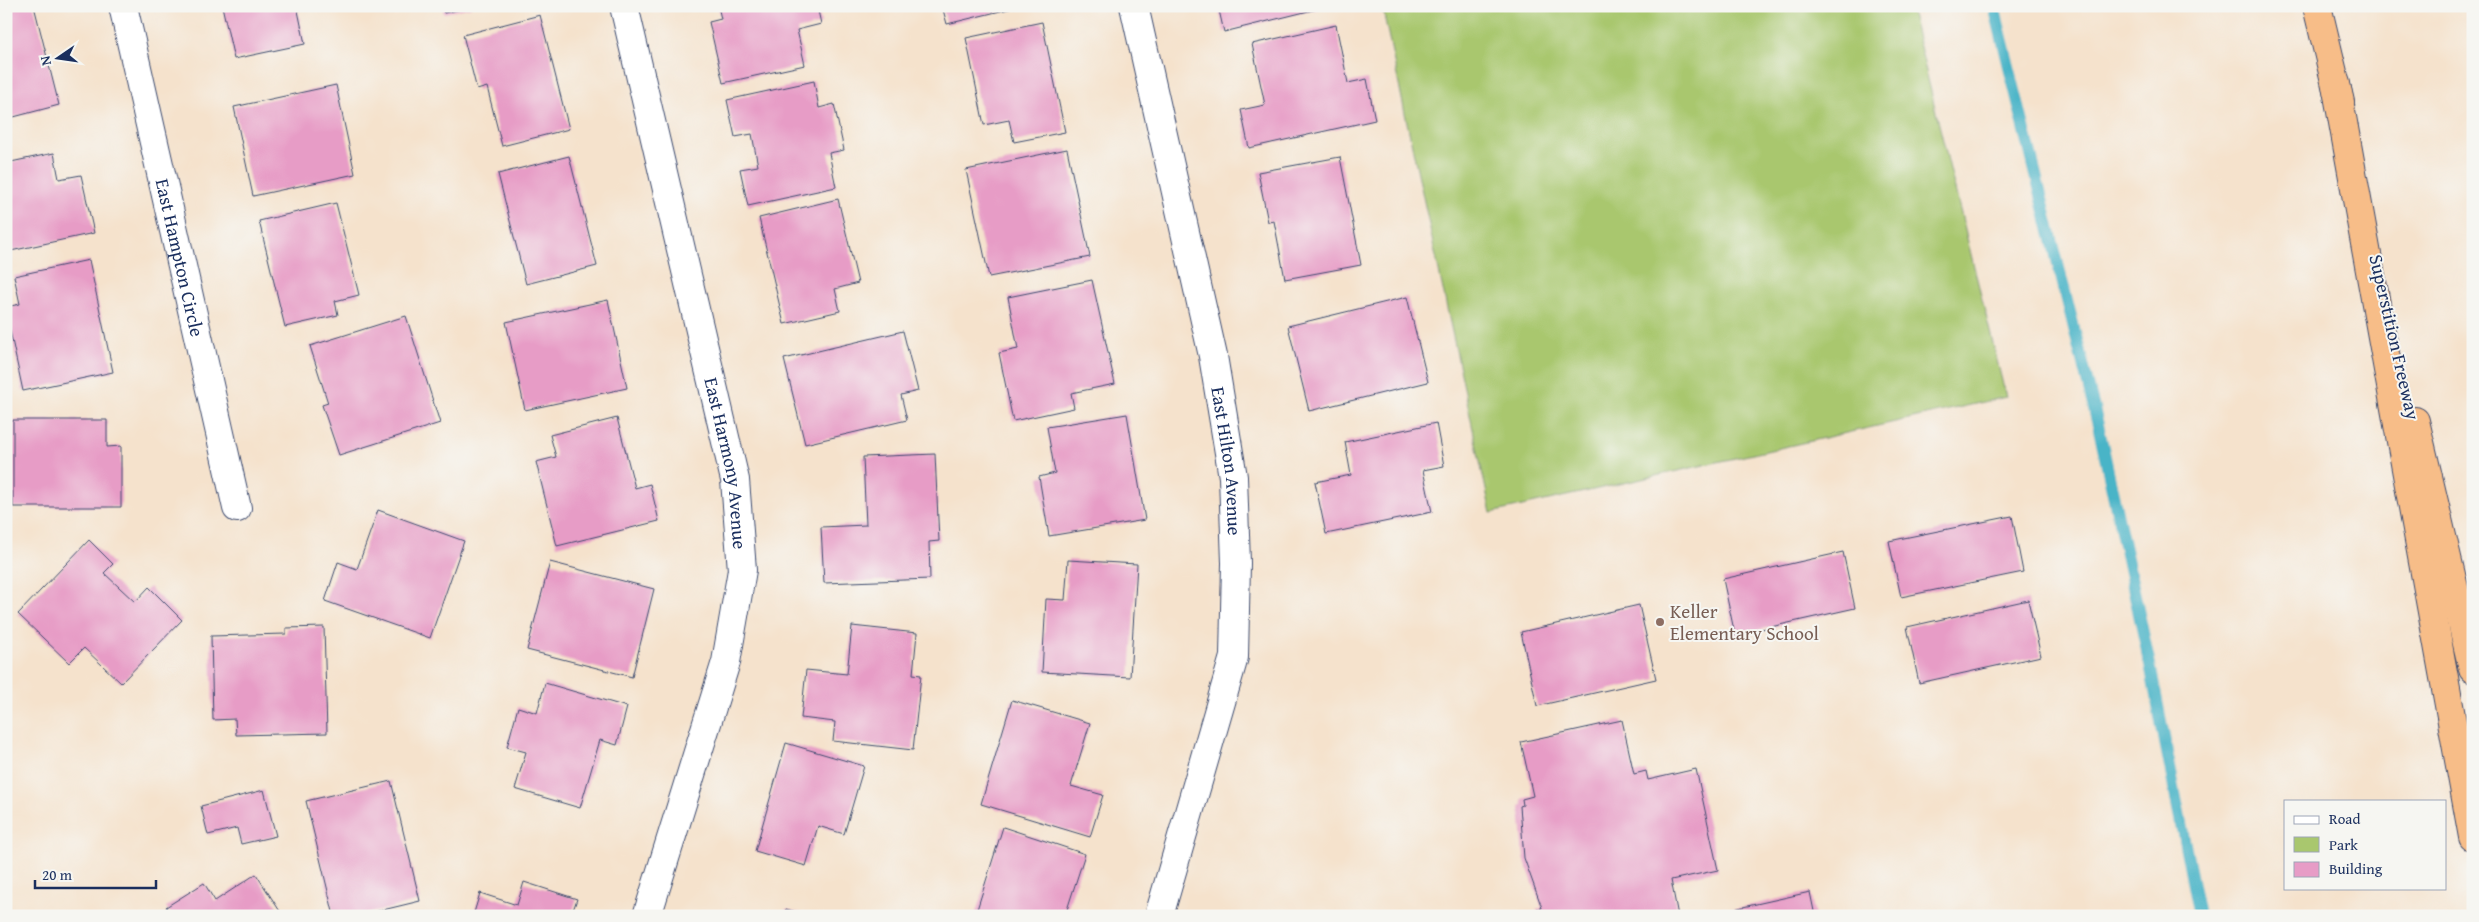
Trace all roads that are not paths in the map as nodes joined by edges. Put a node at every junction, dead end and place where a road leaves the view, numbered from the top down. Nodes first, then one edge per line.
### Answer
1 (123, 6) edge
2 (624, 6) edge
3 (1134, 6) edge
4 (2317, 6) edge
5 (2336, 84) junction
6 (237, 508) dead end
7 (2473, 669) edge
8 (2473, 837) edge
9 (647, 916) edge
10 (1159, 916) edge

1 - 6 street, East Hampton Circle
2 - 9 street, East Harmony Avenue
3 - 10 street, East Hilton Avenue
4 - 5 highway, Superstition Freeway
5 - 7 highway, Superstition Freeway
5 - 8 highway

